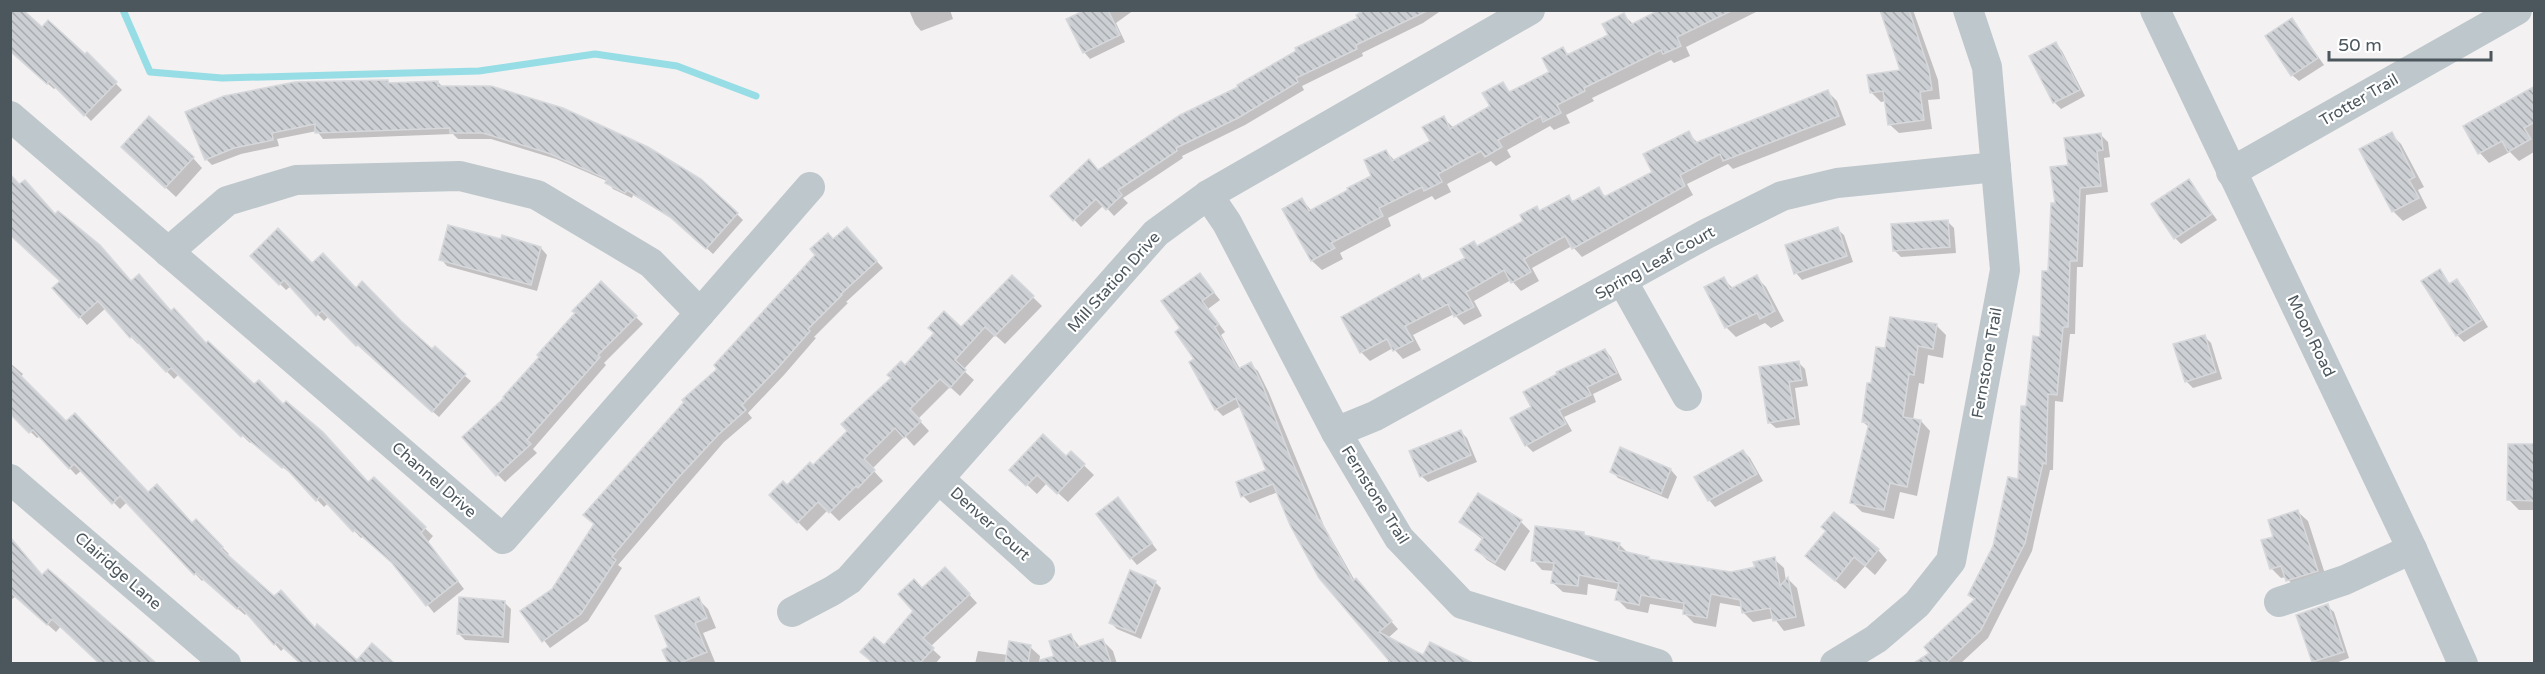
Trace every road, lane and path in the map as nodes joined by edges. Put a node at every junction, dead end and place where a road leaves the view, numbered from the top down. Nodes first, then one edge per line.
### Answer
1 (1530, 10) edge
2 (1968, 10) edge
3 (2155, 10) edge
4 (2517, 10) edge
5 (10, 116) edge
6 (1996, 167) junction
7 (2231, 172) junction
8 (810, 187) dead end
9 (1208, 195) junction
10 (168, 252) junction
11 (1623, 282) junction
12 (700, 313) junction
13 (1687, 396) dead end
14 (1336, 432) junction
15 (10, 479) edge
16 (939, 479) junction
17 (2412, 549) junction
18 (1040, 570) dead end
19 (2279, 602) dead end
20 (792, 612) dead end
21 (226, 663) edge
22 (1658, 663) edge
23 (1835, 663) edge
24 (2463, 663) edge

1 - 9 street, Mill Station Drive
2 - 6 street, Fernstone Trail
3 - 7 street, Moon Road
4 - 7 street, Trotter Trail
5 - 10 street, Channel Drive
6 - 11 street, Spring Leaf Court
6 - 23 street, Fernstone Trail
7 - 17 street, Moon Road
8 - 12 street, Channel Drive
9 - 14 street, Fernstone Trail
9 - 16 street, Mill Station Drive
10 - 12 street
10 - 12 street, Channel Drive
11 - 13 street
11 - 14 street, Spring Leaf Court
14 - 22 street, Fernstone Trail
15 - 21 street, Clairidge Lane
16 - 18 street, Denver Court
16 - 20 street, Mill Station Drive
17 - 19 street
17 - 24 street, Moon Road

